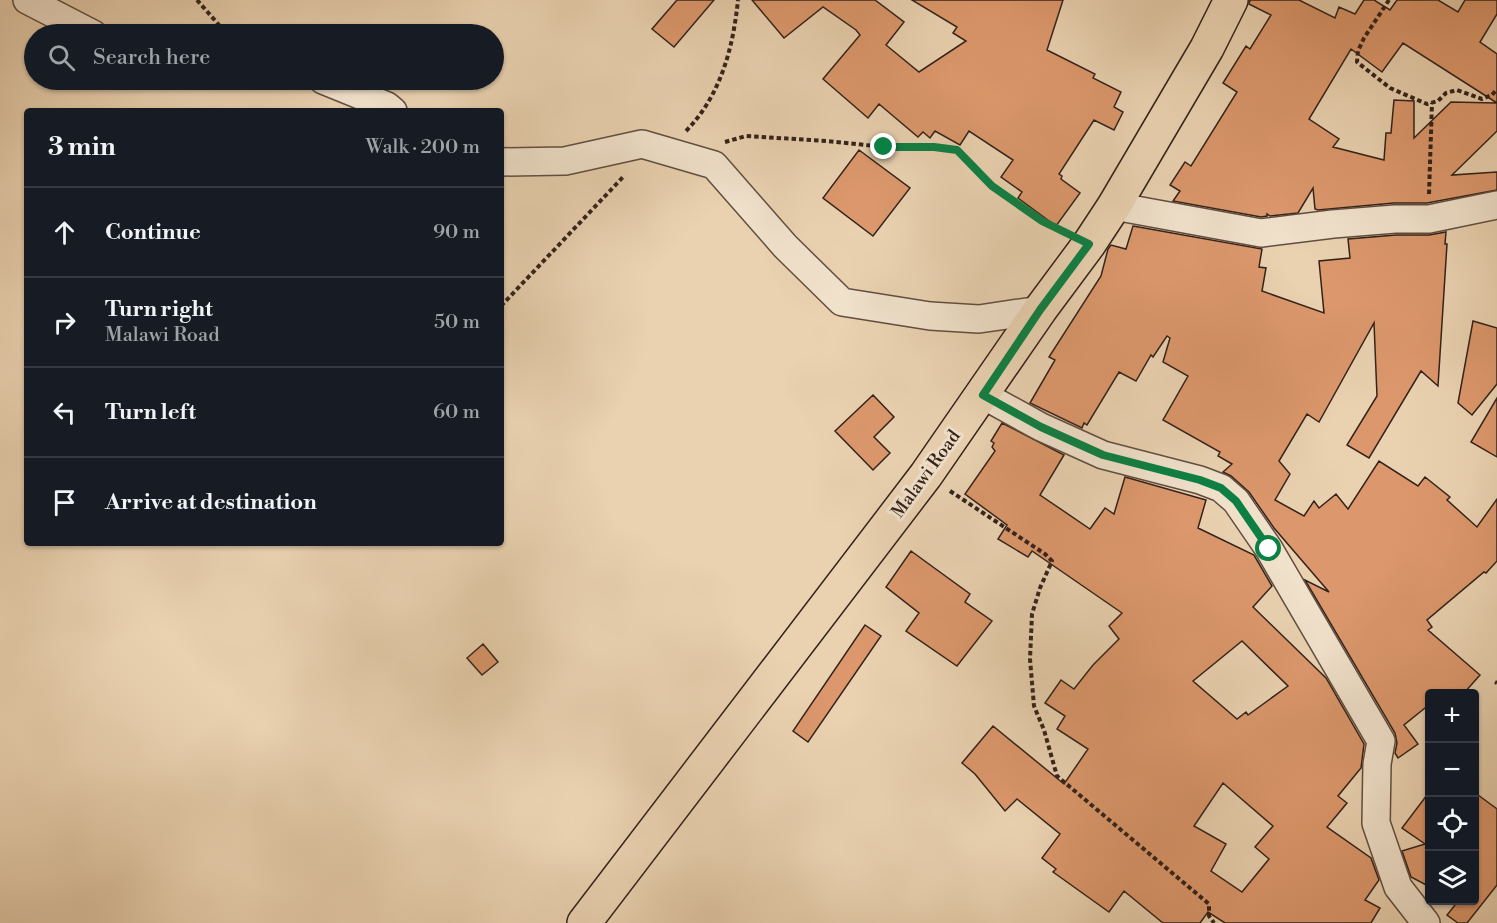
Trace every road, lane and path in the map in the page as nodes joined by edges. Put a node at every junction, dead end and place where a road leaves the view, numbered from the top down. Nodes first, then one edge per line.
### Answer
1 (27, 0) edge
2 (197, 0) edge
3 (738, 0) edge
4 (1230, 0) edge
5 (1389, 0) edge
6 (74, 24) edge
7 (218, 24) edge
8 (1497, 89) edge
9 (348, 90) edge
10 (1432, 103) junction
11 (389, 108) edge
12 (724, 142) dead end
13 (660, 149) junction
14 (504, 162) edge
15 (1497, 205) edge
16 (1114, 206) junction
17 (1429, 219) junction
18 (1089, 244) junction
19 (504, 303) edge
20 (1040, 310) junction
21 (983, 395) junction
22 (926, 475) junction
23 (584, 923) edge
24 (1214, 923) edge
25 (1426, 923) edge

1 - 6 street
2 - 7 path
3 - 13 path
4 - 16 main road, Malawi Road
5 - 10 path
8 - 10 path
9 - 11 street
10 - 17 path
12 - 18 path
13 - 14 street
13 - 19 path
13 - 20 street
15 - 17 street
16 - 17 street
16 - 18 main road, Malawi Road
18 - 20 main road, Malawi Road
20 - 21 main road, Malawi Road
21 - 22 main road, Malawi Road
21 - 25 street
22 - 23 main road, Malawi Road
22 - 24 path

